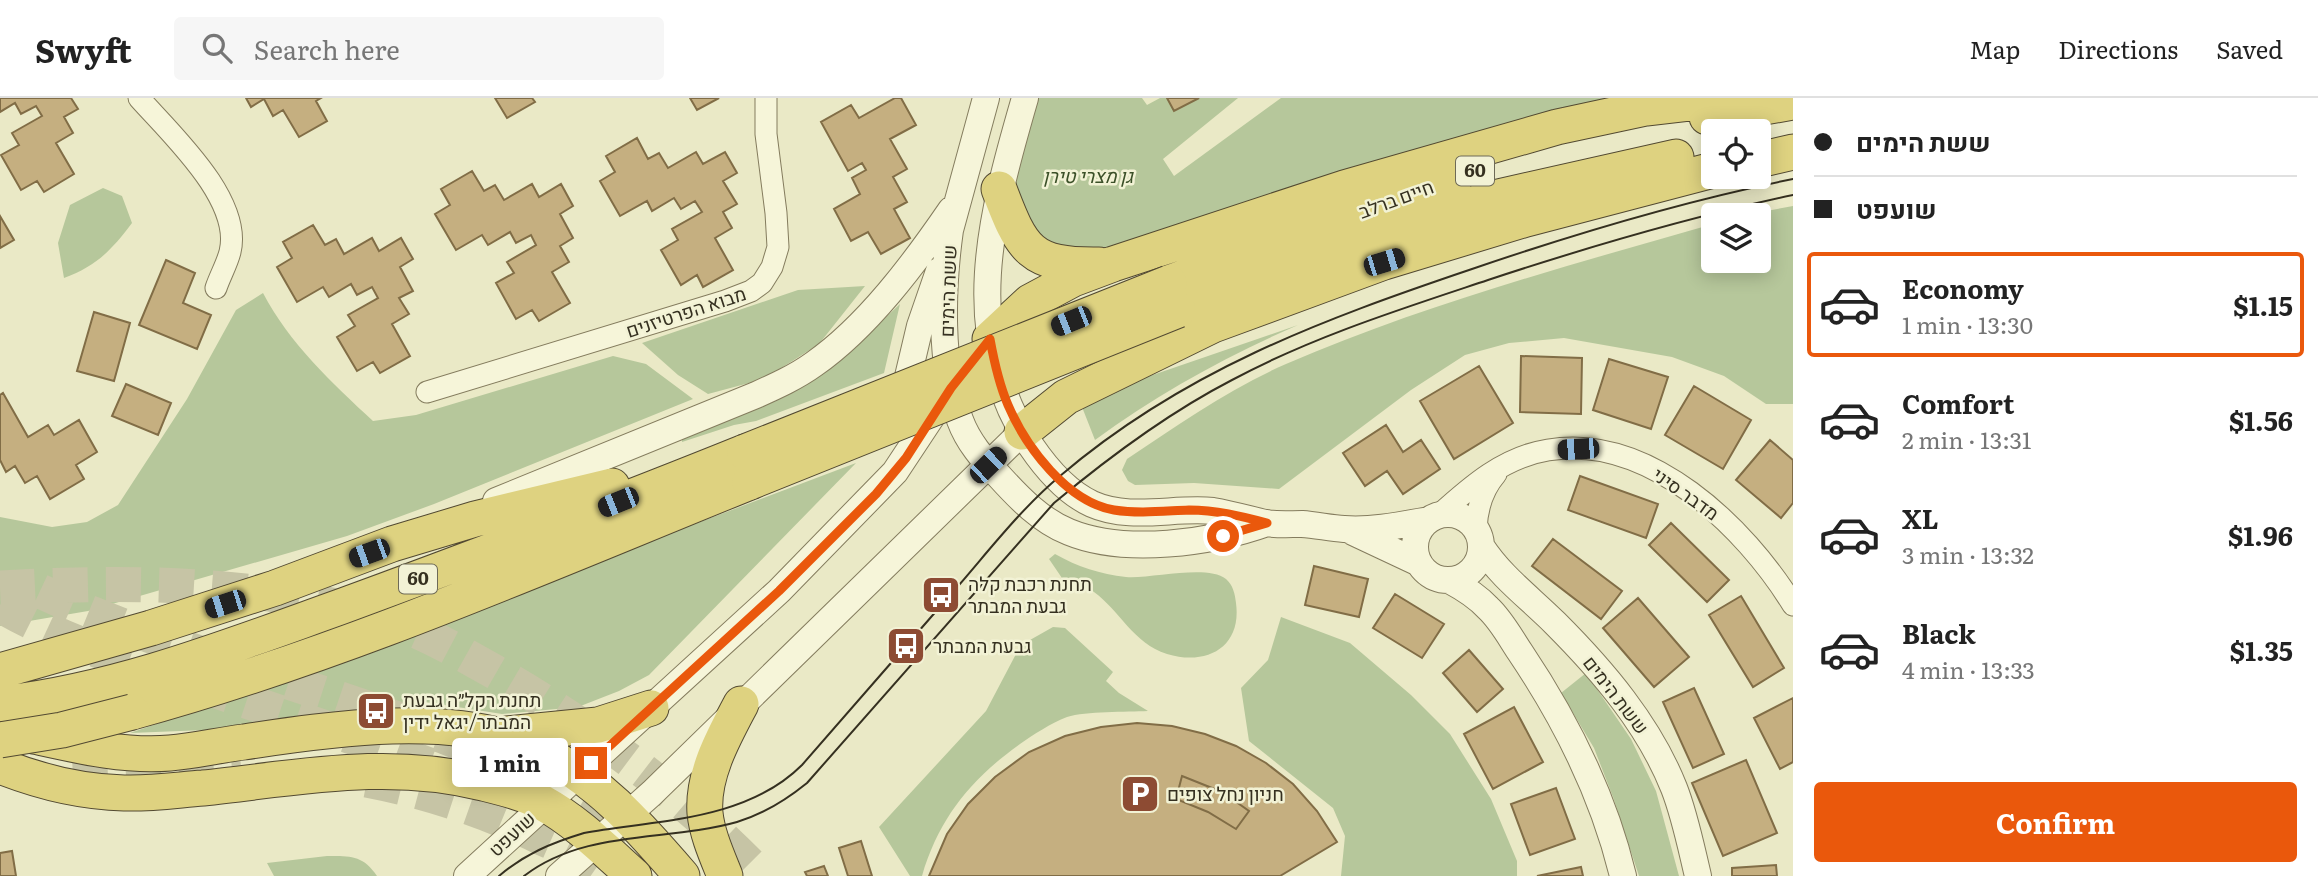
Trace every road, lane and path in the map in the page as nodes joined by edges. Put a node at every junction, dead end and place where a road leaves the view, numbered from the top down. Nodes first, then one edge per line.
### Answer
1 (139, 98) edge
2 (766, 98) edge
3 (986, 98) edge
4 (1025, 98) edge
5 (1732, 98) edge
6 (1793, 102) edge
7 (1793, 140) edge
8 (1771, 143) edge
9 (1701, 152) edge
10 (1793, 152) edge
11 (1771, 157) edge
12 (1701, 173) edge
13 (999, 189) junction
14 (958, 200) junction
15 (947, 250) junction
16 (1113, 264) junction
17 (216, 288) dead end
18 (1174, 296) junction
19 (990, 339) junction
20 (951, 388) junction
21 (427, 392) dead end
22 (1022, 432) junction
23 (738, 465) junction
24 (988, 465) junction
25 (1502, 466) junction
26 (876, 494) junction
27 (1434, 518) junction
28 (1267, 523) junction
29 (1345, 529) junction
30 (1479, 538) junction
31 (392, 544) junction
32 (1419, 563) junction
33 (1449, 580) junction
34 (1793, 605) edge
35 (0, 646) edge
36 (64, 653) junction
37 (0, 671) edge
38 (0, 704) edge
39 (741, 704) junction
40 (650, 708) junction
41 (0, 723) edge
42 (499, 735) junction
43 (0, 740) edge
44 (0, 766) edge
45 (578, 775) junction
46 (544, 803) junction
47 (629, 815) junction
48 (596, 843) junction
49 (467, 876) edge
50 (559, 876) edge
51 (634, 876) edge
52 (682, 876) edge
53 (725, 876) edge
54 (1623, 876) edge
55 (1698, 876) edge

1 - 17 street
2 - 21 street, מבוא הפרטיזנים
3 - 14 street, ששת הימים
4 - 13 street, ששת הימים
5 - 16 highway
6 - 18 highway, חיים ברלב / 60
7 - 8 highway
9 - 18 highway, חיים ברלב / 60
10 - 11 highway
12 - 22 highway
13 - 16 highway
13 - 19 street, ששת הימים
14 - 15 street, ששת הימים
14 - 31 street
15 - 20 street, ששת הימים
15 - 26 street
16 - 19 highway
18 - 23 highway, 60, bridge
19 - 20 street, שועפט
19 - 22 street, ששת הימים
20 - 24 street, ששת הימים
20 - 26 street, שועפט
22 - 24 street
22 - 28 street, ששת הימים
23 - 31 highway
23 - 38 highway, 60
23 - 43 highway, 60, bridge
24 - 28 street, ששת הימים
24 - 39 street
25 - 27 street, מדבר סיני
25 - 30 street
25 - 34 street, מדבר סיני
26 - 40 street, שועפט
27 - 29 street, ששת הימים
27 - 30 street
27 - 32 street
28 - 29 street, ששת הימים
29 - 32 street, ששת הימים
30 - 33 street
30 - 55 street, ששת הימים
31 - 36 highway
32 - 33 street
33 - 54 street
35 - 36 highway
36 - 37 highway
39 - 47 street
39 - 53 highway
40 - 42 highway
40 - 45 street, שועפט
41 - 42 highway
42 - 45 highway
44 - 46 highway
45 - 46 street, שועפט
45 - 47 highway
46 - 47 highway
46 - 48 highway
46 - 49 street, שועפט
47 - 48 street
47 - 52 highway
48 - 50 street
48 - 51 highway

